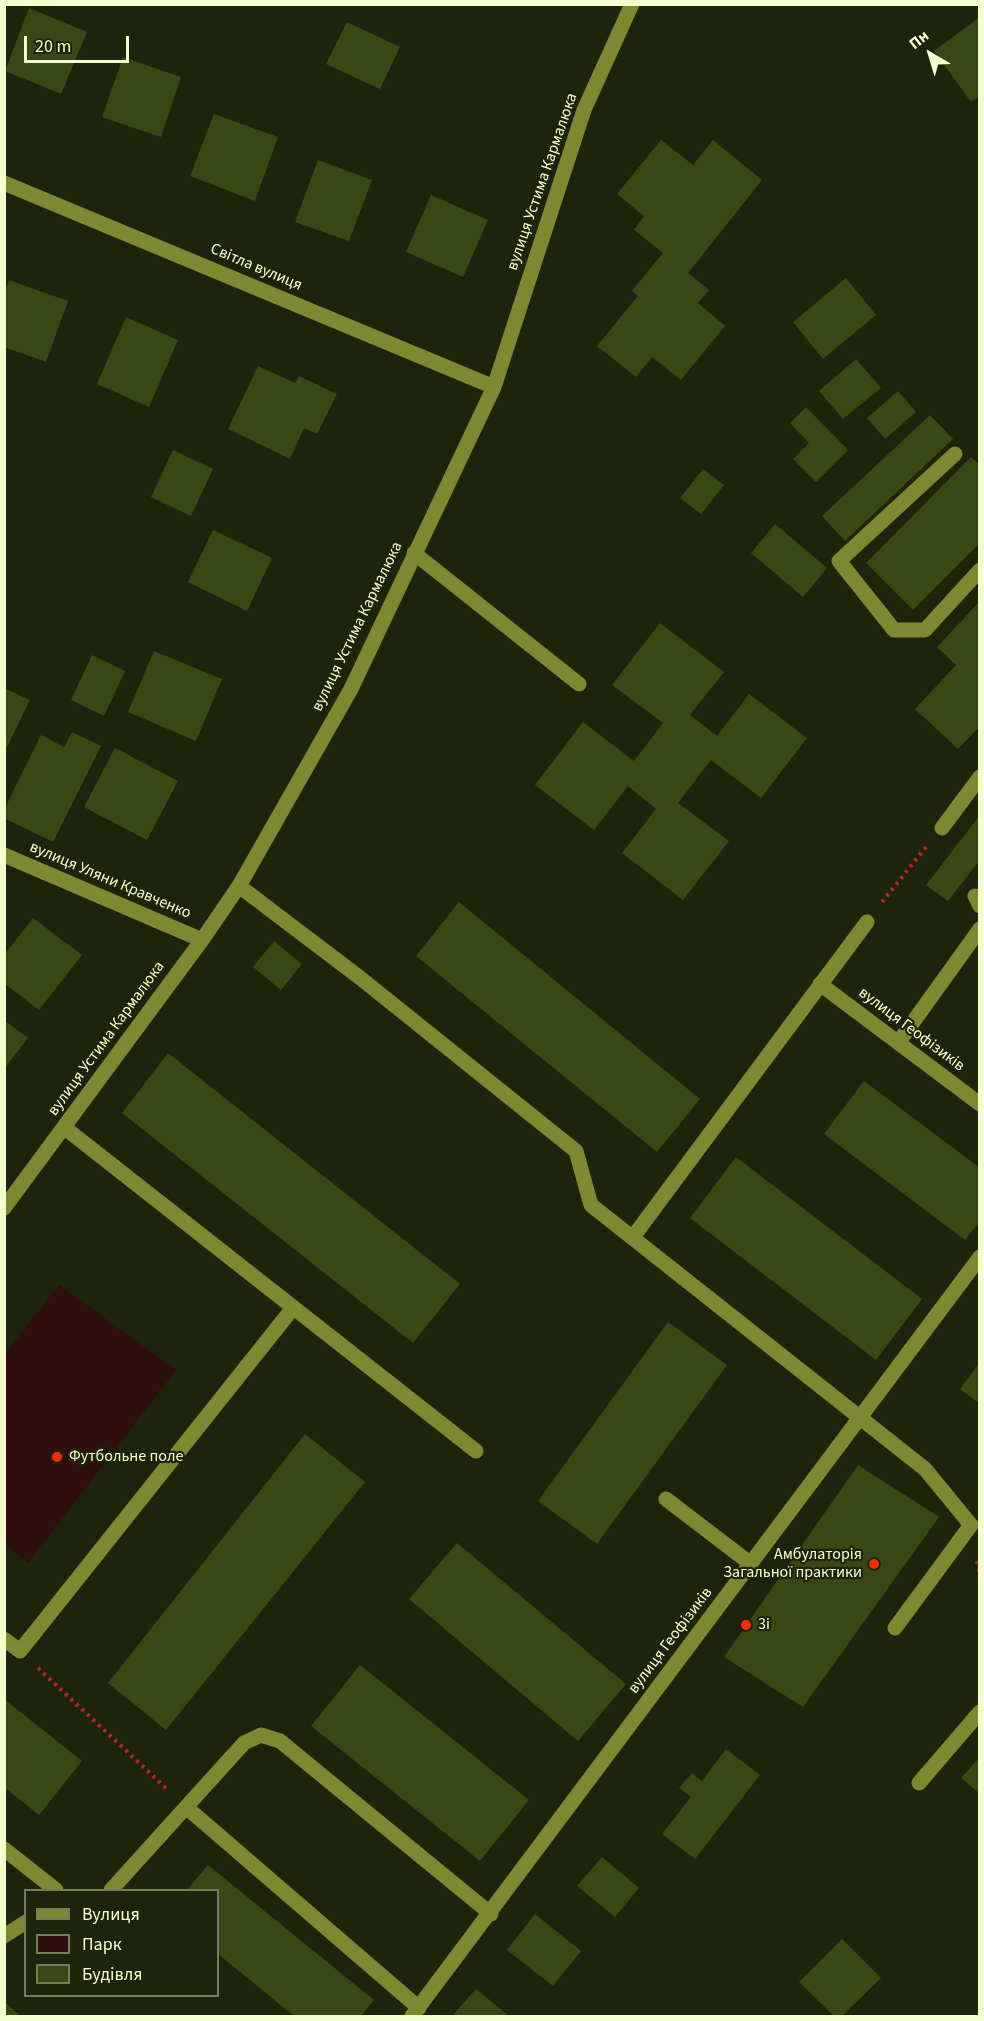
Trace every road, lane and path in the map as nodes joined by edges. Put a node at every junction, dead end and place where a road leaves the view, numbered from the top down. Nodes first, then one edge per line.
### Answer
1 (632, 4) edge
2 (4, 183) edge
3 (494, 387) junction
4 (955, 453) dead end
5 (414, 553) junction
6 (980, 570) edge
7 (579, 684) dead end
8 (980, 777) edge
9 (942, 828) joint
10 (4, 855) edge
11 (239, 886) junction
12 (867, 921) joint
13 (980, 929) edge
14 (202, 940) junction
15 (820, 984) junction
16 (898, 1043) junction
17 (980, 1104) edge
18 (65, 1128) junction
19 (4, 1208) edge
20 (633, 1237) junction
21 (980, 1257) edge
22 (293, 1308) junction
23 (859, 1418) junction
24 (476, 1451) dead end
25 (666, 1499) dead end
26 (975, 1519) edge
27 (751, 1564) junction
28 (895, 1628) dead end
29 (4, 1639) edge
30 (20, 1651) junction
31 (980, 1713) edge
32 (919, 1783) dead end
33 (186, 1807) junction
34 (4, 1849) edge
35 (55, 1889) edge
36 (112, 1889) edge
37 (491, 1914) junction
38 (24, 1923) edge
39 (4, 1936) edge
40 (415, 2012) edge

1 - 3 street, вулиця Устима Кармалюка
2 - 3 street, Світла вулиця
3 - 5 street, вулиця Устима Кармалюка
4 - 6 street
5 - 7 street
5 - 11 street, вулиця Устима Кармалюка
8 - 9 street
9 - 12 path
10 - 14 street, вулиця Уляни Кравченко
11 - 14 street, вулиця Устима Кармалюка
11 - 20 street
12 - 15 street
13 - 16 street
14 - 18 street, вулиця Устима Кармалюка
15 - 16 street, вулиця Геофізиків
15 - 20 street
16 - 17 street, вулиця Геофізиків
18 - 19 street, вулиця Устима Кармалюка
18 - 22 street
20 - 23 street
21 - 23 street, вулиця Геофізиків
22 - 24 street
22 - 30 street
23 - 26 street
23 - 27 street, вулиця Геофізиків
25 - 27 street
26 - 28 street
27 - 37 street, вулиця Геофізиків
29 - 30 street
30 - 33 path
31 - 32 street
33 - 36 street
33 - 37 street
33 - 40 street
34 - 35 street
37 - 40 street, вулиця Геофізиків
38 - 39 street

